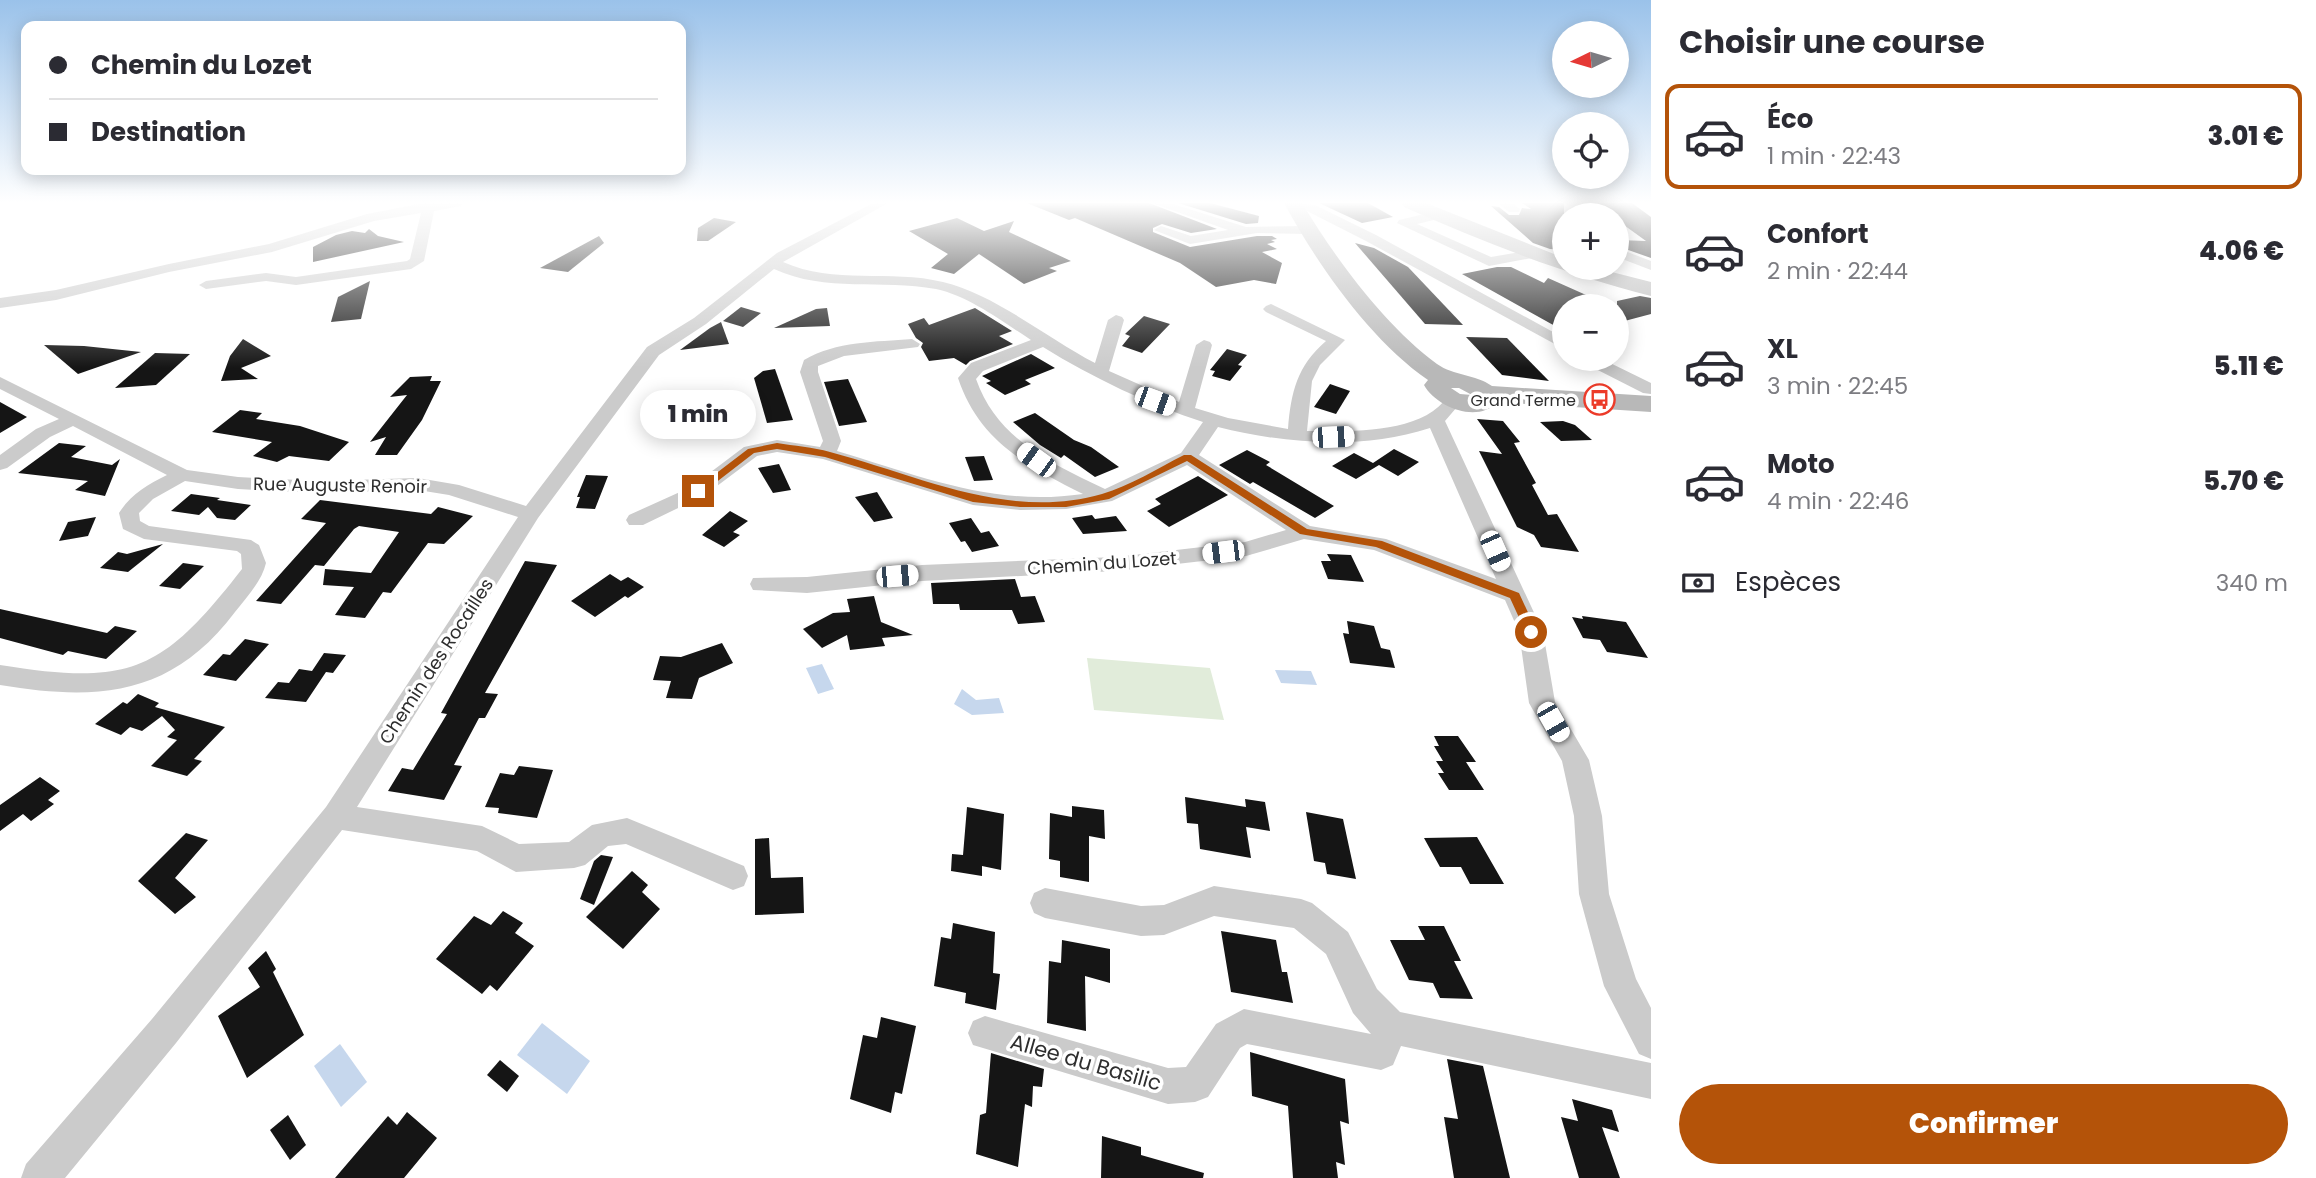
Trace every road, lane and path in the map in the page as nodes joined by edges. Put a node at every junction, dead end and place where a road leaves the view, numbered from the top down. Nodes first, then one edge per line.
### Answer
1 (221, 258) edge
2 (418, 258) edge
3 (781, 258) edge
4 (1330, 258) edge
5 (1407, 258) edge
6 (1480, 258) edge
7 (1511, 258) edge
8 (1632, 258) edge
9 (772, 263) junction
10 (1651, 266) edge
11 (1621, 280) edge
12 (206, 285) dead end
13 (1651, 289) edge
14 (0, 303) edge
15 (1271, 309) dead end
16 (1116, 320) dead end
17 (1552, 337) edge
18 (1044, 341) junction
19 (912, 344) dead end
20 (1204, 345) dead end
21 (1610, 371) edge
22 (1100, 373) junction
23 (0, 382) edge
24 (1449, 390) junction
25 (1651, 395) edge
26 (1185, 412) junction
27 (74, 419) junction
28 (1436, 420) junction
29 (1213, 421) junction
30 (1297, 435) junction
31 (826, 454) junction
32 (1188, 457) junction
33 (0, 464) edge
34 (182, 475) junction
35 (1105, 496) junction
36 (530, 514) junction
37 (636, 520) dead end
38 (1304, 532) junction
39 (761, 584) dead end
40 (1515, 596) junction
41 (0, 675) edge
42 (336, 816) junction
43 (733, 876) dead end
44 (1045, 903) dead end
45 (1391, 1027) junction
46 (985, 1033) dead end
47 (1651, 1042) edge
48 (1651, 1081) edge
49 (40, 1178) edge

1 - 14 street
2 - 12 street
3 - 9 street, Chemin des Rocailles
4 - 24 street
5 - 17 street
6 - 7 street
8 - 10 street
9 - 18 street
9 - 36 street, Chemin des Rocailles
11 - 13 street
15 - 30 street
16 - 22 street
18 - 22 street
18 - 35 street
19 - 31 street
20 - 26 street
21 - 25 street
22 - 26 street
23 - 27 street, Rue Auguste Renoir
24 - 25 street
24 - 28 street
26 - 29 street
27 - 33 street
27 - 34 street, Rue Auguste Renoir
28 - 30 street
28 - 40 street
29 - 30 street
29 - 32 street
31 - 35 street
31 - 37 street
32 - 35 street
32 - 38 street
34 - 36 street, Rue Auguste Renoir
34 - 41 street
36 - 42 street, Chemin des Rocailles
38 - 39 street, Chemin du Lozet
38 - 40 street, Chemin du Lozet
40 - 47 street
42 - 43 street
42 - 49 street, Chemin des Rocailles
44 - 45 street
45 - 46 street, Allee du Basilic
45 - 48 street

